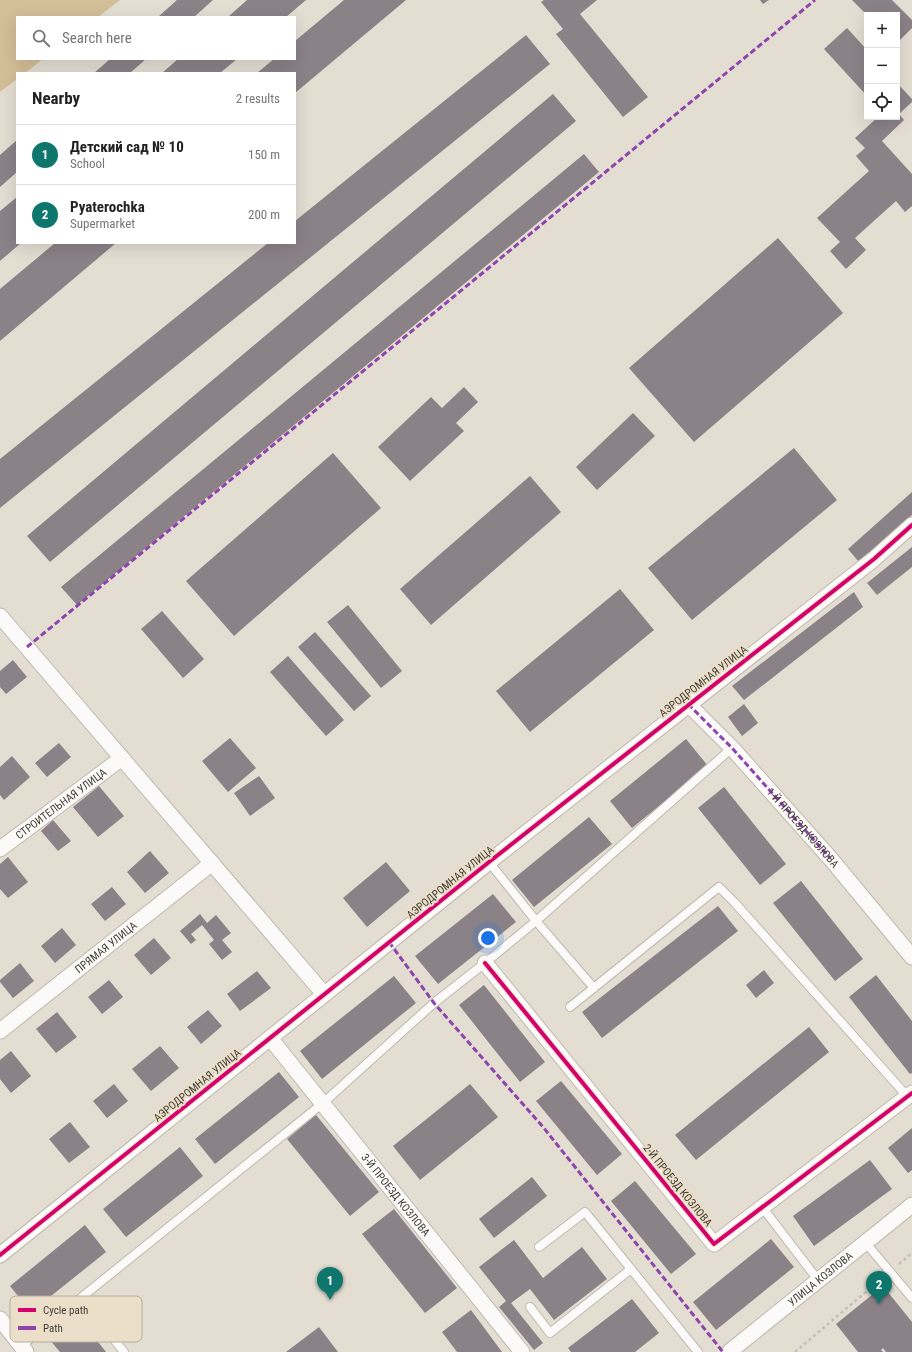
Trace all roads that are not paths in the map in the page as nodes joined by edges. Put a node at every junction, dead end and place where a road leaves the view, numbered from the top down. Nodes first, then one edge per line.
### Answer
1 (912, 525) edge
2 (0, 616) edge
3 (688, 704) junction
4 (732, 748) junction
5 (122, 758) junction
6 (0, 849) edge
7 (488, 862) junction
8 (212, 863) junction
9 (536, 921) junction
10 (912, 957) edge
11 (485, 963) junction
12 (594, 988) junction
13 (324, 994) junction
14 (570, 1007) dead end
15 (0, 1031) edge
16 (270, 1038) junction
17 (910, 1094) edge
18 (323, 1103) junction
19 (912, 1204) edge
20 (762, 1207) junction
21 (865, 1242) junction
22 (539, 1247) dead end
23 (0, 1255) edge
24 (631, 1269) junction
25 (818, 1280) junction
26 (83, 1296) edge
27 (912, 1298) edge
28 (530, 1307) dead end
29 (0, 1319) edge
30 (10, 1332) edge
31 (32, 1342) edge
32 (116, 1342) edge
33 (24, 1349) edge
34 (124, 1352) edge
35 (522, 1352) edge
36 (698, 1352) edge
37 (729, 1352) edge

1 - 3 street, АЭРОДРОМНАЯ УЛИЦА
2 - 5 street
3 - 4 street, 1-Й ПРОЕЗД КОЗЛОВА
3 - 7 street, АЭРОДРОМНАЯ УЛИЦА
4 - 9 lane
4 - 10 street, 1-Й ПРОЕЗД КОЗЛОВА
5 - 6 street, СТРОИТЕЛЬНАЯ УЛИЦА
5 - 8 street
7 - 9 lane
7 - 13 street, АЭРОДРОМНАЯ УЛИЦА
8 - 13 street
8 - 15 street, ПРЯМАЯ УЛИЦА
9 - 11 lane
9 - 12 lane
11 - 18 lane
11 - 20 street, 2-Й ПРОЕЗД КОЗЛОВА
12 - 14 lane
12 - 17 lane
13 - 16 street, АЭРОДРОМНАЯ УЛИЦА
16 - 18 street, 3-Й ПРОЕЗД КОЗЛОВА
16 - 23 street, АЭРОДРОМНАЯ УЛИЦА
17 - 20 street, 2-Й ПРОЕЗД КОЗЛОВА
18 - 26 lane
18 - 35 street, 3-Й ПРОЕЗД КОЗЛОВА
19 - 21 street, УЛИЦА КОЗЛОВА
20 - 25 lane
21 - 25 street, УЛИЦА КОЗЛОВА
21 - 27 lane
22 - 24 lane
24 - 28 lane
24 - 36 lane
25 - 37 street, УЛИЦА КОЗЛОВА
29 - 30 street
31 - 33 lane
32 - 34 lane

